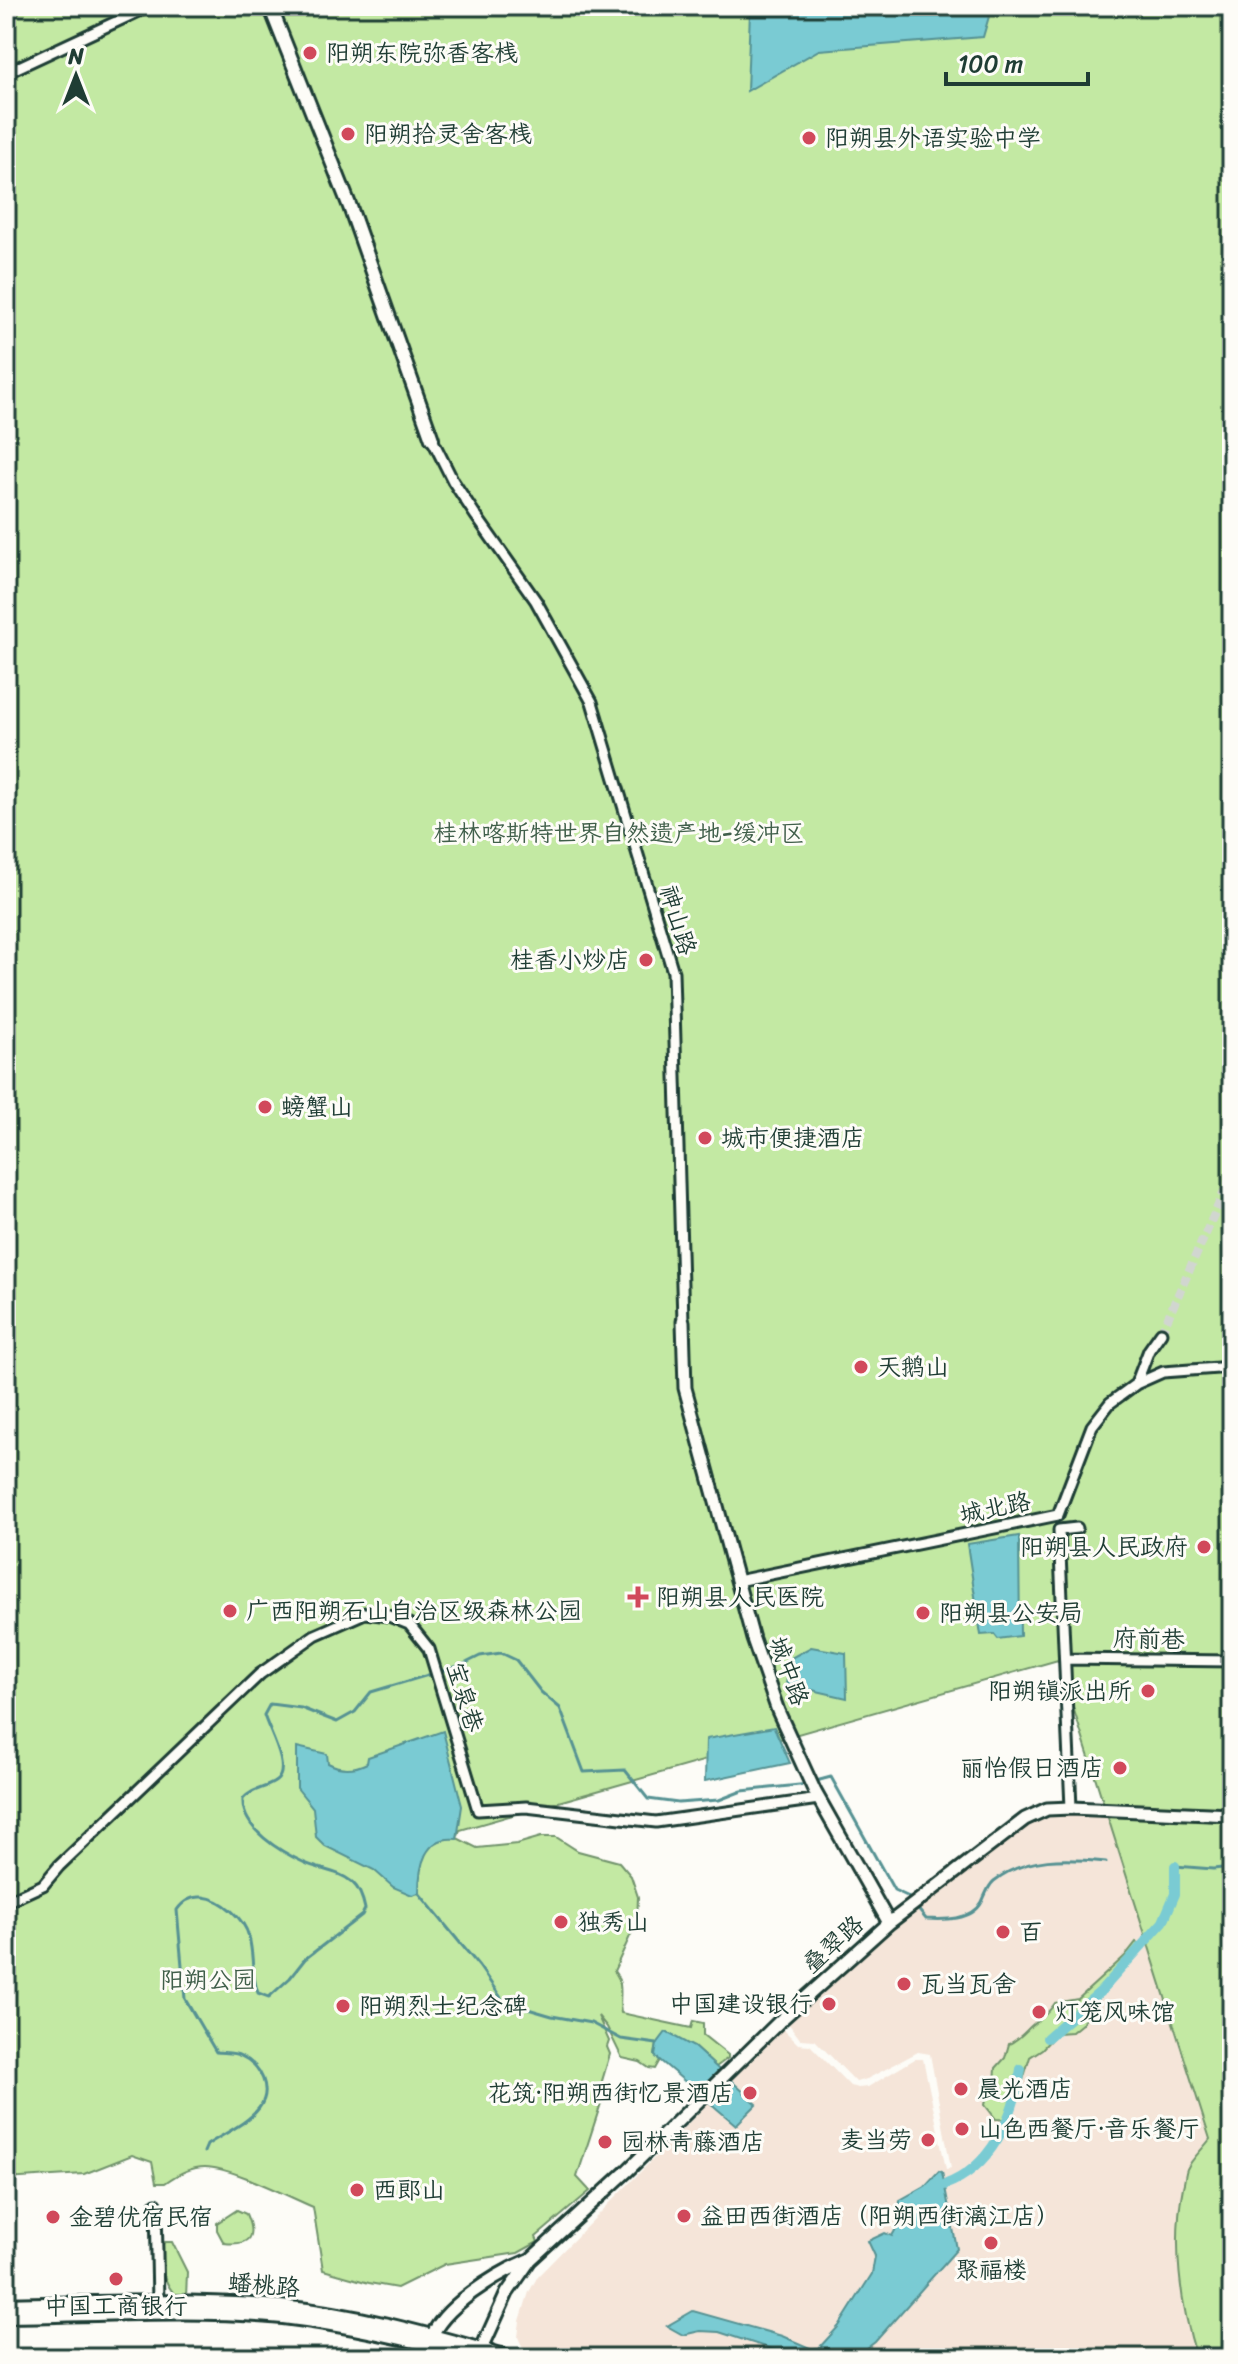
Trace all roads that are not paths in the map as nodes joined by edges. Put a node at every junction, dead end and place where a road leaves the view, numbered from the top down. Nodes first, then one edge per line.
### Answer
1 (150, 6) edge
2 (270, 6) edge
3 (6, 73) edge
4 (432, 439) joint
5 (683, 1321) joint
6 (1161, 1333) tunnel mouth
7 (1232, 1367) edge
8 (1136, 1384) junction
9 (1058, 1515) junction
10 (1077, 1528) dead end
11 (1059, 1530) junction
12 (737, 1581) junction
13 (1065, 1659) junction
14 (1232, 1661) edge
15 (817, 1796) junction
16 (1071, 1808) junction
17 (1232, 1814) edge
18 (6, 1902) edge
19 (889, 1923) junction
20 (156, 2204) dead end
21 (530, 2260) junction
22 (158, 2302) junction
23 (6, 2305) edge
24 (6, 2316) edge
25 (431, 2340) junction
26 (480, 2355) edge
27 (512, 2358) edge

1 - 3 street
2 - 4 main road
4 - 5 street, 神山路
5 - 12 street, 城中路
6 - 8 street
7 - 8 street, 城北路
8 - 9 street, 城北路
9 - 11 street
9 - 12 street, 城北路
10 - 11 street
11 - 13 street
11 - 16 street
12 - 15 street, 城中路
13 - 14 street, 府前巷
13 - 16 street
15 - 18 street, 宝泉巷
15 - 19 street, 城中路
16 - 17 street, 叠翠路
16 - 19 street, 叠翠路
19 - 21 street, 叠翠路
20 - 22 street
21 - 25 street
21 - 26 street
22 - 23 main road, 蟠桃路
22 - 25 main road, 蟠桃路
24 - 25 main road, 蟠桃路
25 - 26 main road, 蟠桃路
26 - 27 main road, 蟠桃路

